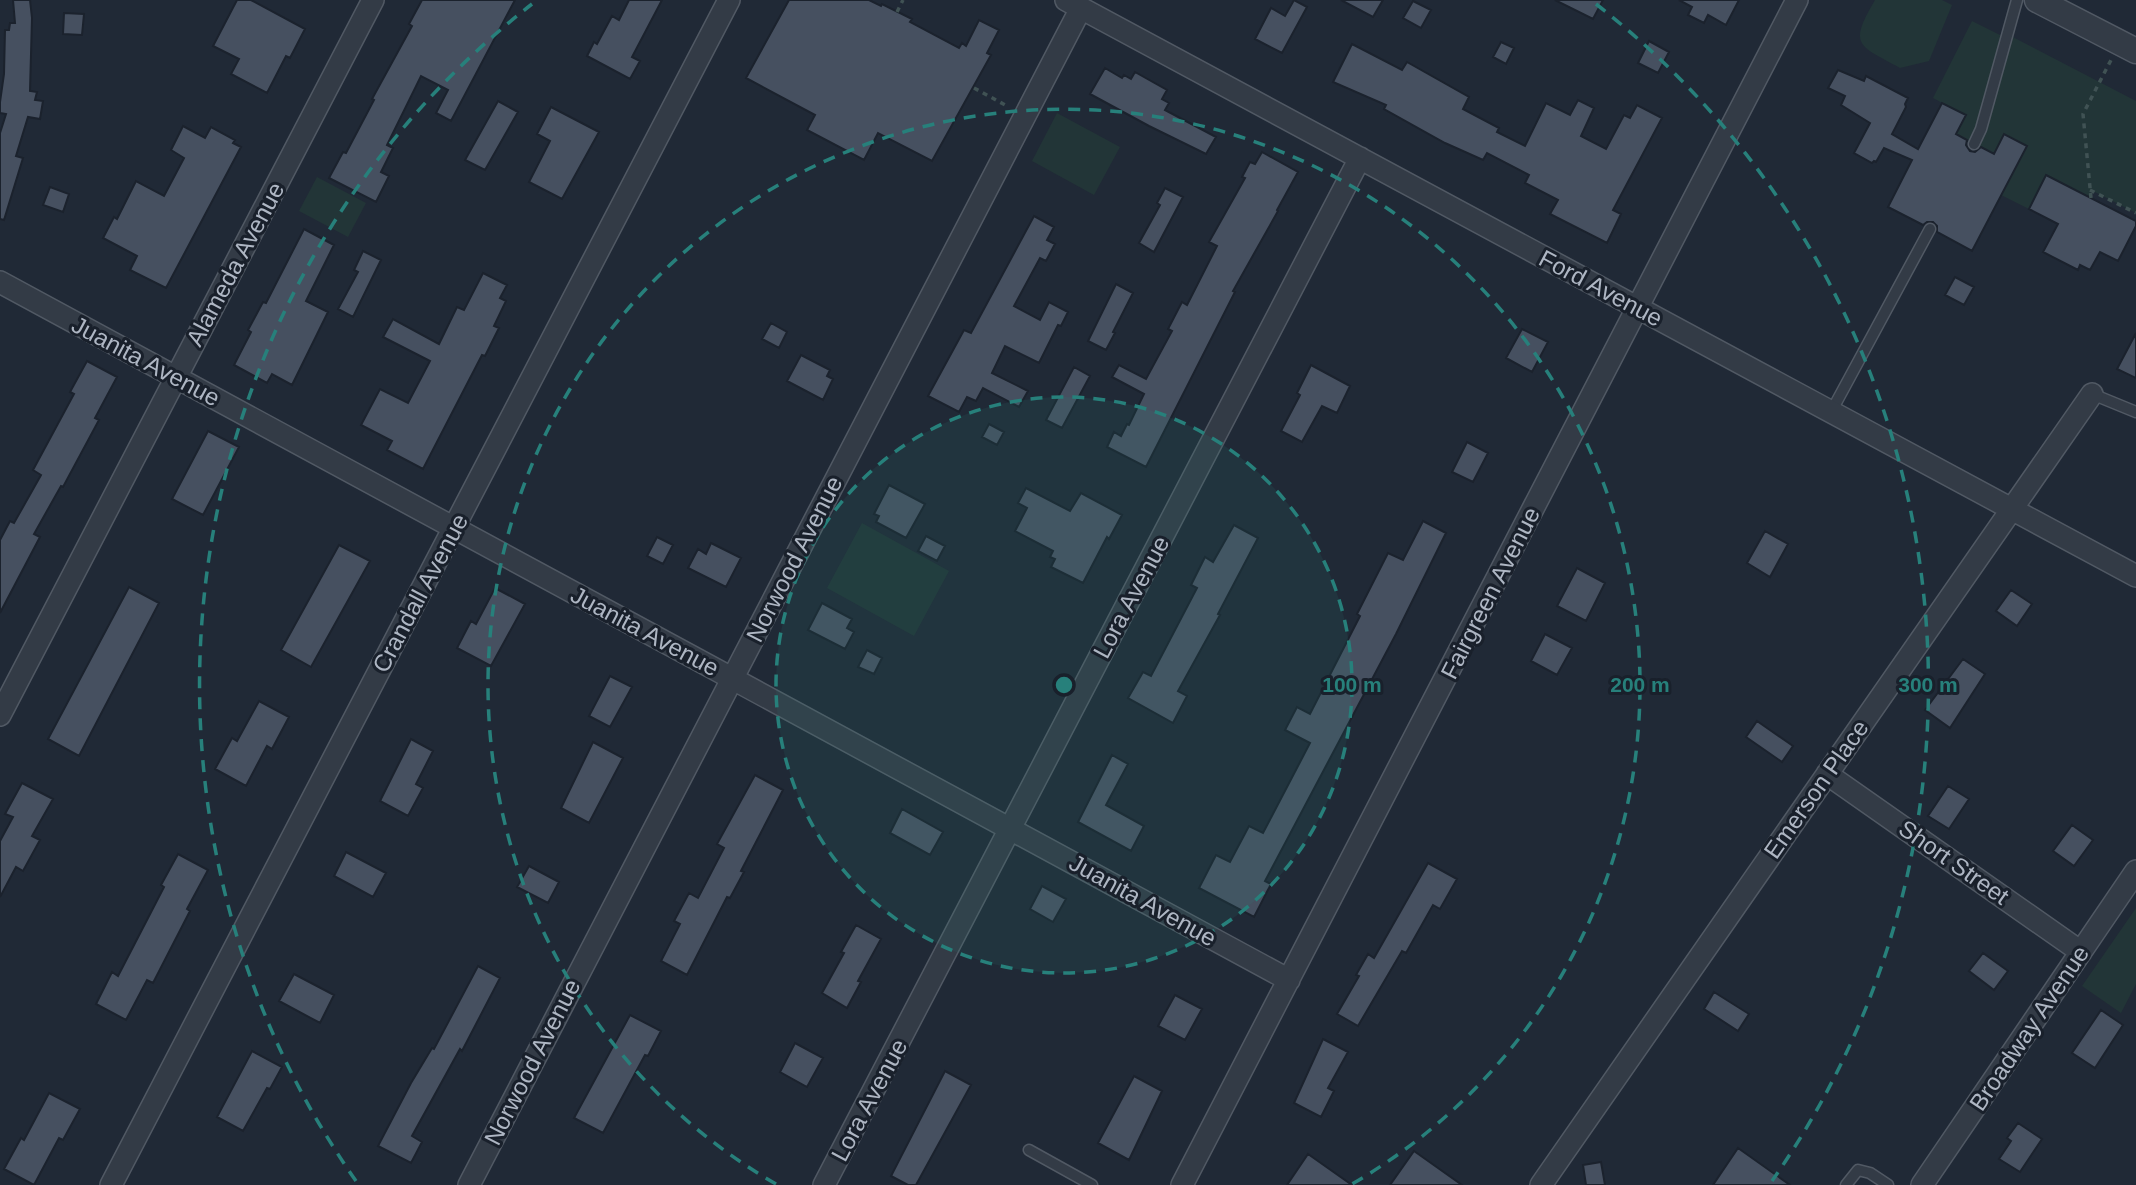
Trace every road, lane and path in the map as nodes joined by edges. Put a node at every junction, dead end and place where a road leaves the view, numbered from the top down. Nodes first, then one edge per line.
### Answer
1 (373, 0) edge
2 (729, 0) edge
3 (903, 0) edge
4 (1797, 0) edge
5 (2017, 0) edge
6 (2037, 0) edge
7 (1073, 4) edge
8 (897, 12) dead end
9 (2128, 47) edge
10 (974, 88) dead end
11 (1024, 115) junction
12 (1973, 144) dead end
13 (1360, 159) junction
14 (2090, 190) junction
15 (2091, 198) dead end
16 (2136, 213) edge
17 (1930, 229) dead end
18 (0, 282) edge
19 (1638, 308) junction
20 (176, 377) junction
21 (2092, 394) joint
22 (1831, 412) junction
23 (2136, 412) edge
24 (2011, 509) junction
25 (454, 528) junction
26 (2136, 576) edge
27 (732, 678) junction
28 (0, 715) edge
29 (1827, 774) junction
30 (1010, 828) junction
31 (2136, 871) edge
32 (2081, 952) junction
33 (1289, 979) junction
34 (1029, 1150) dead end
35 (111, 1185) edge
36 (468, 1185) edge
37 (824, 1185) edge
38 (1092, 1185) edge
39 (1182, 1185) edge
40 (1541, 1185) edge
41 (1846, 1185) edge
42 (1888, 1185) edge
43 (1922, 1185) edge

1 - 20 street, Alameda Avenue
2 - 25 street, Crandall Avenue
3 - 8 path
4 - 19 street, Fairgreen Avenue
5 - 12 lane
6 - 9 street
7 - 11 street, Norwood Avenue
7 - 13 street, Ford Avenue
9 - 14 path
10 - 11 path
11 - 27 street, Norwood Avenue
13 - 19 street, Ford Avenue
13 - 30 street, Lora Avenue
14 - 15 path
14 - 16 path
17 - 22 lane
18 - 20 street, Juanita Avenue
19 - 22 street, Ford Avenue
19 - 33 street, Fairgreen Avenue
20 - 25 street, Juanita Avenue
20 - 28 street, Alameda Avenue
21 - 23 lane
21 - 24 street, Emerson Place
22 - 24 street, Ford Avenue
24 - 26 street, Ford Avenue
24 - 29 street, Emerson Place
25 - 27 street, Juanita Avenue
25 - 35 street, Crandall Avenue
27 - 30 street, Juanita Avenue
27 - 36 street, Norwood Avenue
29 - 32 street, Short Street
29 - 40 street, Emerson Place
30 - 33 street, Juanita Avenue
30 - 37 street, Lora Avenue
31 - 32 street, Broadway Avenue
32 - 43 street, Broadway Avenue
33 - 39 street, Fairgreen Avenue
34 - 38 lane
41 - 42 lane

